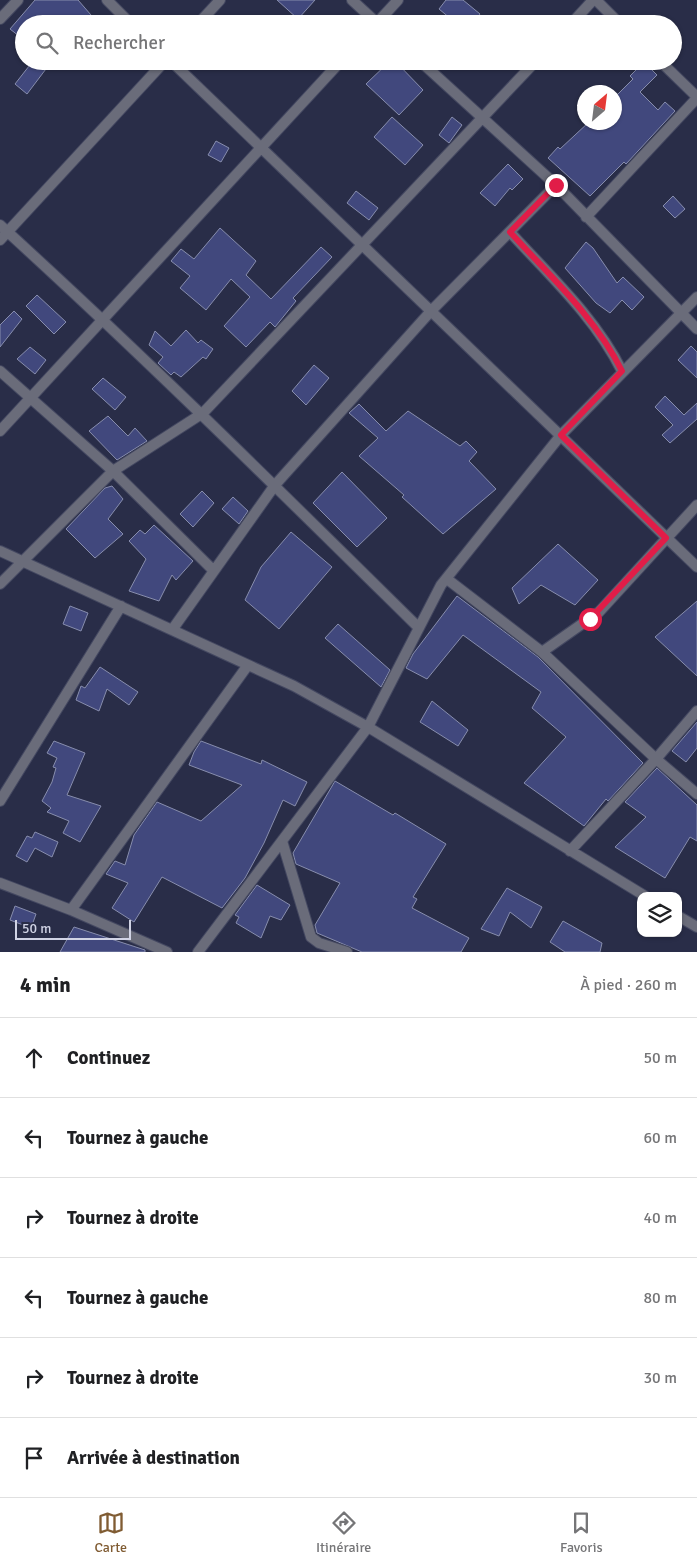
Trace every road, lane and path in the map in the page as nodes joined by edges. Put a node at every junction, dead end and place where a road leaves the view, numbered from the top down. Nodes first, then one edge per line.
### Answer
1 (18, 0) edge
2 (107, 0) edge
3 (220, 0) edge
4 (352, 0) edge
5 (398, 0) edge
6 (594, 0) edge
7 (122, 15) edge
8 (206, 15) edge
9 (368, 15) edge
10 (384, 15) edge
11 (580, 15) edge
12 (610, 15) edge
13 (0, 19) edge
14 (156, 70) edge
15 (180, 70) edge
16 (333, 70) edge
17 (430, 70) edge
18 (527, 70) edge
19 (669, 70) edge
20 (697, 97) edge
21 (482, 118) junction
22 (261, 148) junction
23 (556, 185) junction
24 (586, 217) junction
25 (4, 228) edge
26 (510, 232) junction
27 (0, 240) edge
28 (362, 245) junction
29 (697, 297) edge
30 (431, 311) junction
31 (681, 313) junction
32 (103, 318) junction
33 (697, 330) edge
34 (0, 371) edge
35 (622, 371) junction
36 (30, 398) junction
37 (203, 413) junction
38 (0, 431) edge
39 (561, 435) junction
40 (113, 471) junction
41 (275, 485) junction
42 (697, 505) edge
43 (666, 538) junction
44 (0, 551) edge
45 (22, 560) junction
46 (697, 567) edge
47 (214, 571) junction
48 (446, 579) junction
49 (0, 584) edge
50 (121, 606) junction
51 (419, 628) junction
52 (172, 630) junction
53 (542, 652) junction
54 (248, 665) junction
55 (697, 711) edge
56 (368, 727) junction
57 (656, 759) junction
58 (697, 794) edge
59 (0, 801) edge
60 (282, 841) junction
61 (570, 851) junction
62 (0, 883) edge
63 (638, 892) edge
64 (71, 910) junction
65 (682, 918) edge
66 (695, 923) edge
67 (167, 952) edge
68 (198, 952) edge
69 (347, 952) edge

1 - 13 street
2 - 7 street
3 - 8 street
4 - 9 street
5 - 10 street
6 - 11 street
6 - 12 street
14 - 25 street
15 - 22 street
16 - 22 street
17 - 21 street
18 - 21 street
19 - 20 street
20 - 24 street
21 - 23 street
21 - 28 street
22 - 28 street
22 - 32 street
23 - 24 street
23 - 26 street
24 - 31 street
25 - 27 street
25 - 32 street
26 - 30 street
26 - 35 street
28 - 30 street
28 - 37 street
29 - 31 street
30 - 39 street
30 - 41 street
31 - 33 street
31 - 35 street
32 - 36 street
32 - 37 street
34 - 36 street
35 - 39 street
36 - 38 street
36 - 40 street
37 - 40 street
37 - 41 street
39 - 43 street
39 - 48 street
40 - 45 street
40 - 47 street
41 - 47 street
41 - 51 street
42 - 43 street
43 - 46 street
43 - 53 street
44 - 45 street
45 - 49 street
45 - 50 street
47 - 52 street
48 - 51 street
48 - 53 street
50 - 52 street
50 - 59 street
51 - 56 street
52 - 54 street
53 - 57 street
54 - 56 street
54 - 64 street
55 - 57 street
56 - 60 street
56 - 61 street
57 - 58 street
57 - 61 street
60 - 68 street
60 - 69 street
61 - 63 street
62 - 64 street
64 - 67 street
65 - 66 street

